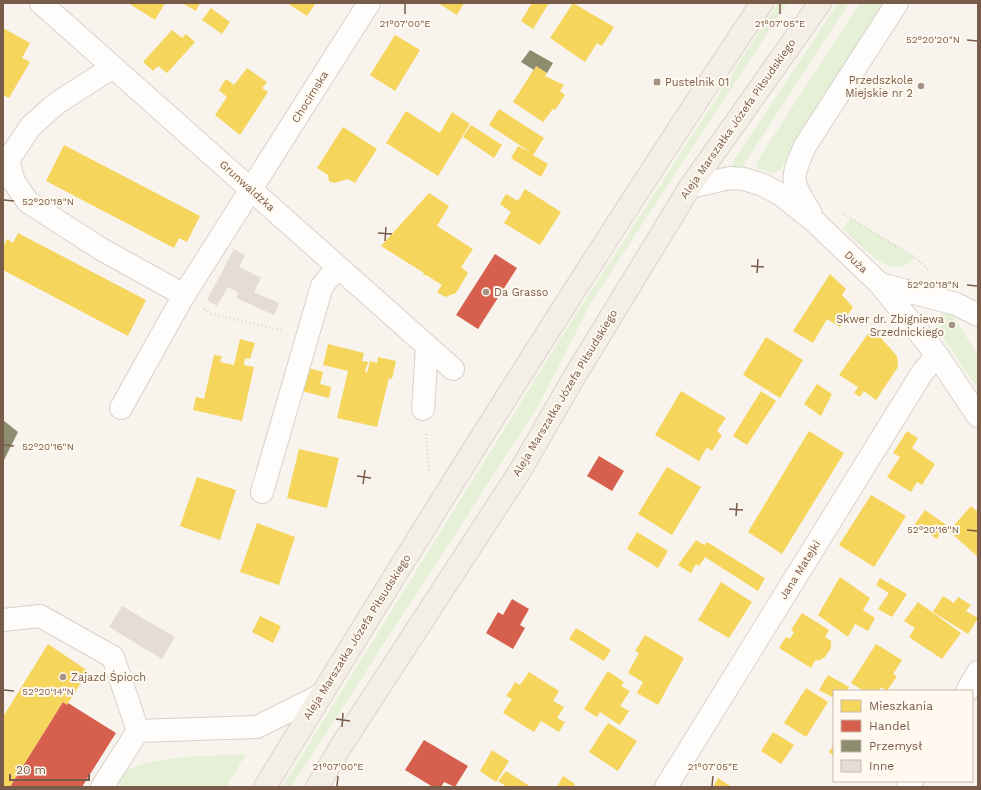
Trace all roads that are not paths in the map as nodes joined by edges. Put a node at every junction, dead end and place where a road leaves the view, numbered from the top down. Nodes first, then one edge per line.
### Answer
1 (369, 3) edge
2 (762, 3) edge
3 (820, 3) edge
4 (897, 3) edge
5 (53, 7) edge
6 (113, 67) junction
7 (6, 158) edge
8 (690, 187) junction
9 (251, 190) junction
10 (815, 222) junction
11 (338, 267) junction
12 (880, 284) junction
13 (184, 295) junction
14 (978, 315) edge
15 (427, 346) junction
16 (937, 355) junction
17 (453, 369) dead end
18 (121, 408) dead end
19 (423, 409) road end
20 (978, 416) edge
21 (262, 492) dead end
22 (3, 620) edge
23 (978, 672) edge
24 (968, 690) edge
25 (321, 695) junction
26 (138, 731) junction
27 (102, 787) edge
28 (265, 787) edge
29 (317, 787) edge
30 (666, 787) edge

1 - 9 street, Chocimska
2 - 25 main road, Aleja Marszałka Józefa Piłsudskiego
3 - 8 main road, Aleja Marszałka Józefa Piłsudskiego
4 - 10 street
5 - 6 street, Grunwaldzka
6 - 7 street
6 - 9 street, Grunwaldzka
7 - 13 street
8 - 10 street, Duża
8 - 29 main road, Aleja Marszałka Józefa Piłsudskiego
9 - 11 street, Grunwaldzka
9 - 13 street, Chocimska
10 - 12 street, Duża
11 - 15 street, Grunwaldzka
11 - 21 street
12 - 14 street
12 - 16 street, Duża
13 - 18 street, Chocimska
15 - 17 street, Grunwaldzka
15 - 19 street
16 - 20 street, Duża
16 - 30 street, Jana Matejki
22 - 26 street
23 - 24 street
25 - 26 street
25 - 28 main road, Aleja Marszałka Józefa Piłsudskiego
26 - 27 street

